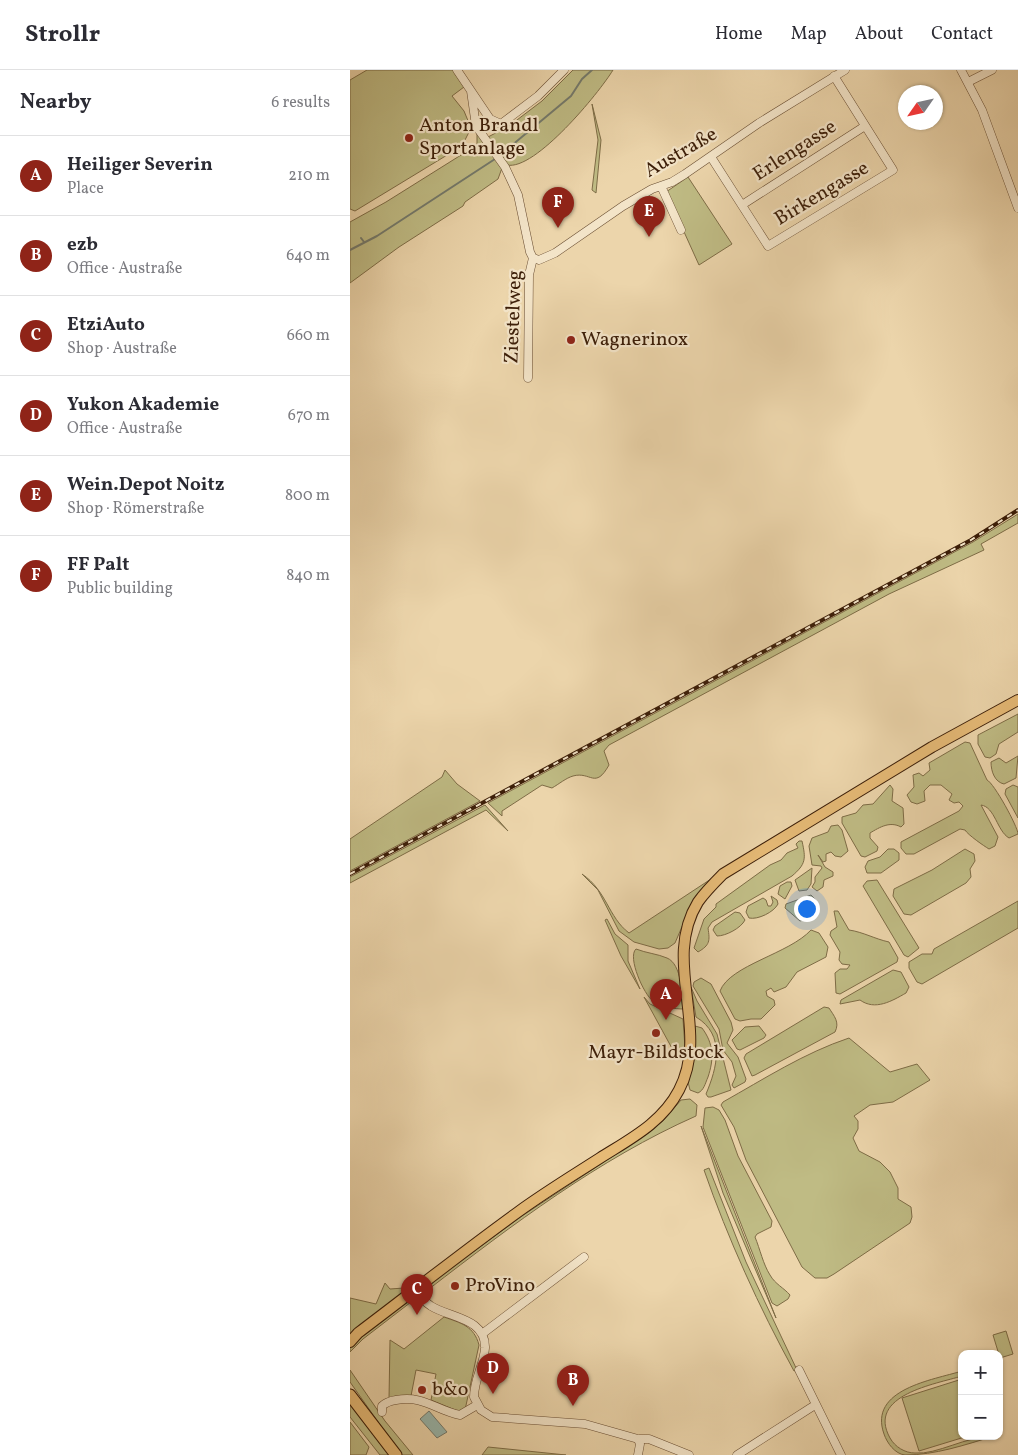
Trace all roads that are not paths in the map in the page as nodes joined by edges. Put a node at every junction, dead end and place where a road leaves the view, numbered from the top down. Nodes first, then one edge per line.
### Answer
1 (457, 70) edge
2 (564, 70) edge
3 (845, 70) edge
4 (961, 70) edge
5 (992, 70) edge
6 (834, 76) junction
7 (968, 82) junction
8 (471, 91) junction
9 (865, 126) junction
10 (711, 157) junction
11 (661, 186) junction
12 (742, 204) junction
13 (1018, 208) edge
14 (681, 230) dead end
15 (533, 258) junction
16 (528, 378) dead end
17 (1018, 700) edge
18 (584, 1257) dead end
19 (414, 1290) junction
20 (482, 1334) junction
21 (354, 1335) edge
22 (350, 1342) edge
23 (799, 1370) dead end
24 (350, 1396) edge
25 (477, 1405) junction
26 (815, 1405) junction
27 (382, 1412) dead end
28 (638, 1439) junction
29 (396, 1455) edge
30 (638, 1455) edge
31 (689, 1455) edge
32 (737, 1455) edge
33 (841, 1455) edge

1 - 8 street
2 - 8 street
3 - 6 street, Austraße
4 - 7 street
5 - 7 street
6 - 9 street
6 - 10 street, Austraße
7 - 13 street
8 - 15 street
9 - 12 street, Erlengasse
9 - 12 street, Birkengasse
10 - 11 street, Austraße
10 - 12 street
11 - 14 street
11 - 15 street, Austraße
15 - 16 street, Ziestelweg
17 - 19 main road
18 - 20 street
19 - 20 street
19 - 21 main road
20 - 25 street
21 - 22 main road
23 - 26 street
24 - 29 highway
25 - 27 street
25 - 28 street
26 - 32 street
26 - 33 street
28 - 30 street
28 - 31 street

